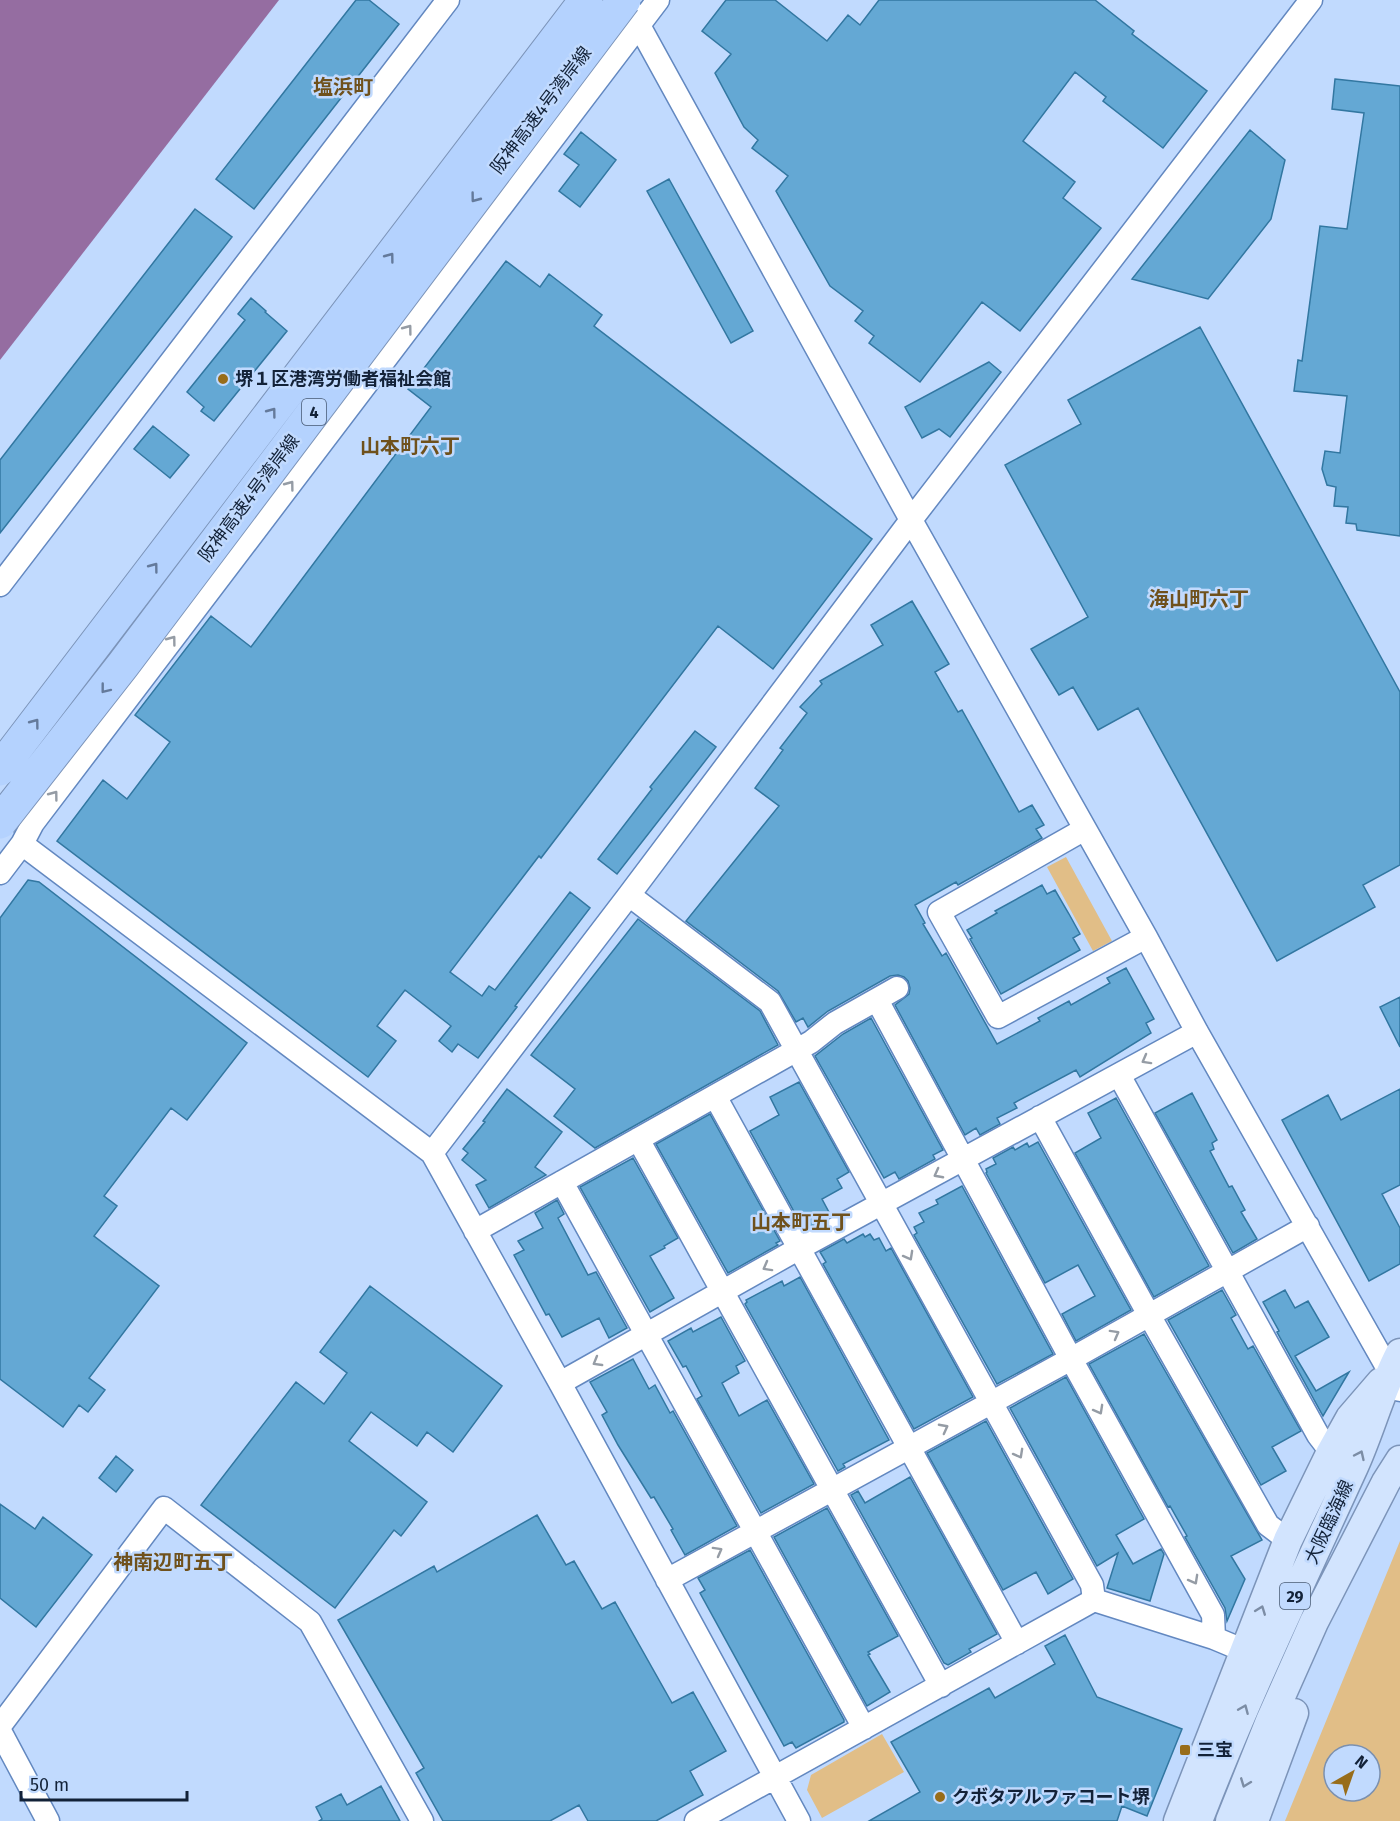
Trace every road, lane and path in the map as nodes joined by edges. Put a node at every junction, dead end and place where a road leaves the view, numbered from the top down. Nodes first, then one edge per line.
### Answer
1 (448, 0) edge
2 (575, 0) edge
3 (586, 0) edge
4 (658, 0) edge
5 (1311, 0) edge
6 (629, 8) edge
7 (911, 520) junction
8 (0, 585) edge
9 (0, 769) edge
10 (1085, 829) junction
11 (11, 833) edge
12 (0, 873) edge
13 (629, 895) junction
14 (1146, 937) junction
15 (1197, 1032) junction
16 (796, 1050) junction
17 (1119, 1075) junction
18 (716, 1096) junction
19 (1041, 1118) junction
20 (638, 1139) junction
21 (432, 1153) junction
22 (963, 1161) junction
23 (562, 1182) junction
24 (881, 1205) junction
25 (1308, 1226) junction
26 (475, 1231) junction
27 (798, 1249) junction
28 (1227, 1271) junction
29 (722, 1292) junction
30 (1149, 1315) junction
31 (646, 1334) junction
32 (1071, 1359) junction
33 (1397, 1372) edge
34 (560, 1383) junction
35 (990, 1403) junction
36 (909, 1447) junction
37 (1331, 1452) junction
38 (1400, 1460) edge
39 (832, 1489) junction
40 (1367, 1520) junction
41 (754, 1531) junction
42 (1288, 1540) junction
43 (667, 1580) junction
44 (1094, 1600) junction
45 (1214, 1638) junction
46 (1017, 1643) junction
47 (1245, 1651) junction
48 (941, 1686) junction
49 (0, 1726) edge
50 (864, 1728) junction
51 (0, 1731) edge
52 (774, 1778) junction
53 (48, 1821) edge
54 (422, 1821) edge
55 (696, 1821) edge
56 (799, 1821) edge
57 (1178, 1821) edge
58 (1198, 1821) edge
59 (1230, 1821) edge
60 (1254, 1821) edge

1 - 8 street
2 - 6 street
9 -> 3 highway, 阪神高速4号湾岸線 / 4, bridge
4 - 6 street
5 - 7 street
6 - 7 street
6 - 11 highway, 阪神高速4号湾岸線 / 4, bridge
7 - 10 street
7 - 13 street
10 - 14 street
10 - 14 street
11 - 12 street
11 - 21 street
13 - 16 street
13 - 21 street
14 - 15 street
15 -> 17 street
15 - 25 street
16 - 18 street
16 - 22 street
16 - 24 street
17 - 19 street
17 - 28 street
18 - 20 street
18 - 27 street
19 - 22 street
19 - 30 street
20 - 23 street
20 - 29 street
21 - 26 street
22 -> 24 street
22 - 32 street
23 - 26 street
23 - 31 street
24 - 27 street
24 -> 35 street
25 - 28 street
25 - 33 street
26 - 34 street
27 -> 29 street
27 - 36 street
28 - 30 street
28 - 37 street
29 - 31 street
29 - 39 street
32 -> 30 street
30 - 42 street
31 -> 34 street
31 - 41 street
32 - 35 street
32 -> 45 street
33 - 37 main road, 29
58 -> 33 main road, 大阪臨海線 / 29
34 - 43 street
36 -> 35 street
35 -> 44 street
36 - 39 street
36 - 46 street
37 - 42 main road, 29
38 - 40 main road, 大阪臨海線 / 29
39 - 41 street
39 - 48 street
40 -> 59 main road, 大阪臨海線 / 29
40 - 60 main road, 29
43 -> 41 street
41 - 50 street
47 -> 42 main road, 29
43 - 52 street
44 - 45 street
44 - 46 street
45 - 47 street
46 - 48 street
47 - 57 main road, 29
48 - 50 street
49 - 54 street
50 - 52 street
51 - 53 street
52 - 55 street
52 - 56 street

